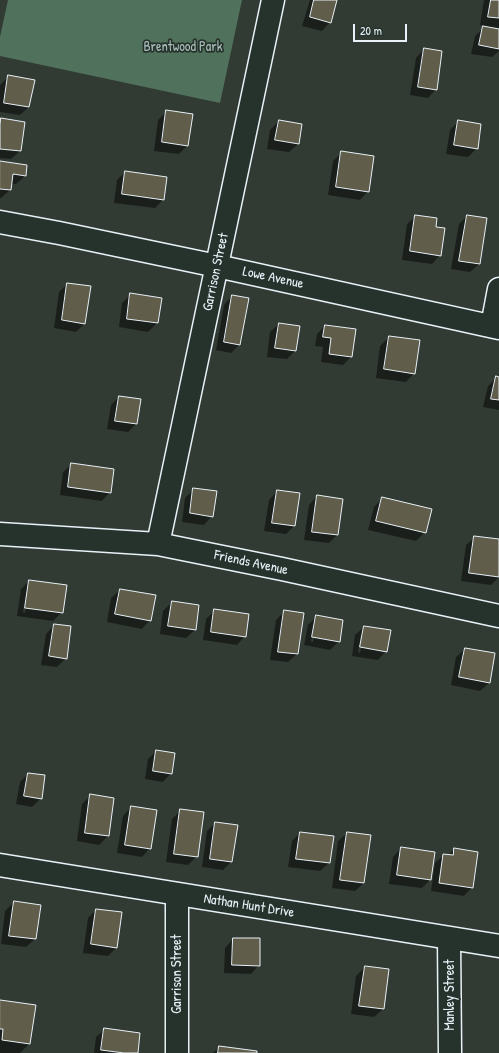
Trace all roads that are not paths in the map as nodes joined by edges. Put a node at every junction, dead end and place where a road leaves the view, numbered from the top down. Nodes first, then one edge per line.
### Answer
1 (273, 0) edge
2 (0, 222) edge
3 (217, 266) junction
4 (499, 289) edge
5 (496, 327) edge
6 (0, 534) edge
7 (158, 544) junction
8 (499, 616) edge
9 (0, 865) edge
10 (177, 894) junction
11 (449, 938) junction
12 (499, 946) edge
13 (177, 1053) edge
14 (450, 1053) edge

1 - 3 street, Garrison Street
2 - 3 street, Lowe Avenue
3 - 5 street, Lowe Avenue
3 - 7 street, Garrison Street
4 - 5 street
6 - 7 street, Friends Avenue
7 - 8 street, Friends Avenue
9 - 10 street, Nathan Hunt Drive
10 - 11 street, Nathan Hunt Drive
10 - 13 street, Garrison Street
11 - 12 street, Nathan Hunt Drive
11 - 14 street, Manley Street

